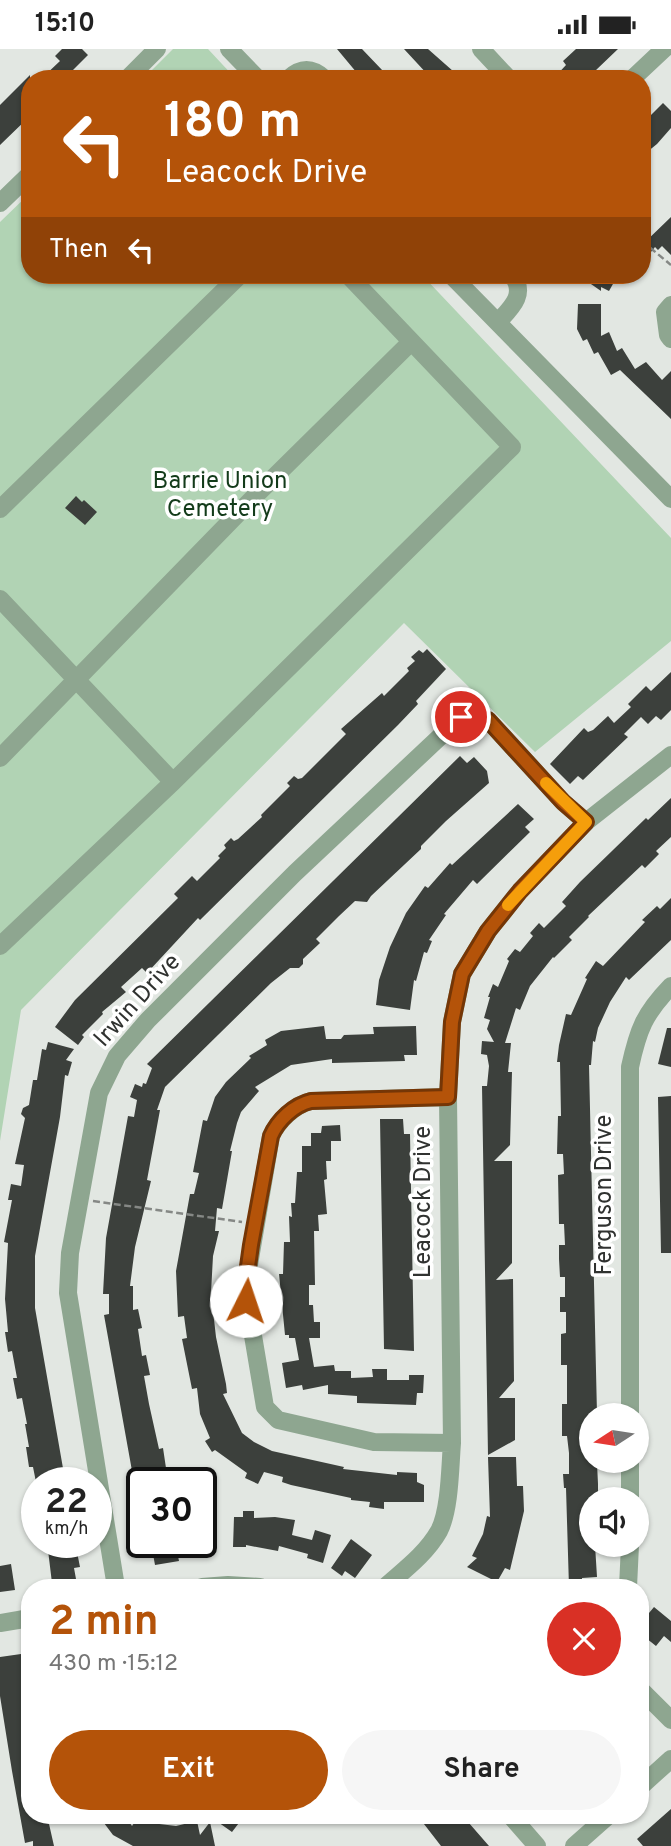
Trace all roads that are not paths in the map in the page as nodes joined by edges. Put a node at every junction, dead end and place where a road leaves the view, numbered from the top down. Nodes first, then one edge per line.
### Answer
1 (157, 49) edge
2 (229, 49) edge
3 (481, 49) edge
4 (664, 49) edge
5 (136, 70) edge
6 (249, 70) edge
7 (501, 70) edge
8 (642, 70) edge
9 (21, 183) edge
10 (0, 203) edge
11 (231, 284) edge
12 (356, 284) edge
13 (460, 284) edge
14 (517, 284) edge
15 (671, 305) edge
16 (498, 322) junction
17 (671, 339) edge
18 (411, 342) junction
19 (671, 499) edge
20 (0, 509) edge
21 (0, 599) edge
22 (76, 679) junction
23 (671, 755) edge
24 (0, 758) edge
25 (173, 782) junction
26 (586, 822) junction
27 (0, 946) edge
28 (671, 986) edge
29 (448, 1097) junction
30 (630, 1403) edge
31 (452, 1443) junction
32 (629, 1557) edge
33 (115, 1579) edge
34 (394, 1579) edge
35 (628, 1579) edge
36 (21, 1620) edge
37 (0, 1623) edge
38 (649, 1698) edge
39 (671, 1720) edge
40 (671, 1759) edge
41 (649, 1779) edge
42 (518, 1824) edge
43 (599, 1824) edge
44 (537, 1846) edge
45 (574, 1846) edge

1 - 5 street
2 - 6 street
3 - 7 street
4 - 8 street
9 - 10 street
11 - 20 street
12 - 18 street
13 - 16 street
14 - 16 street
15 - 17 street
16 - 19 street
18 - 22 street
18 - 25 street
21 - 22 street
22 - 24 street
22 - 25 street
23 - 26 street, Leacock Drive
25 - 27 street
26 - 29 street, Leacock Drive
26 - 33 street, Irwin Drive
28 - 30 street, Ferguson Drive
29 - 31 street, Leacock Drive
29 - 31 street
31 - 34 street, Leacock Drive
32 - 35 street
36 - 37 street
38 - 39 street
40 - 41 street
42 - 44 street
43 - 45 street

